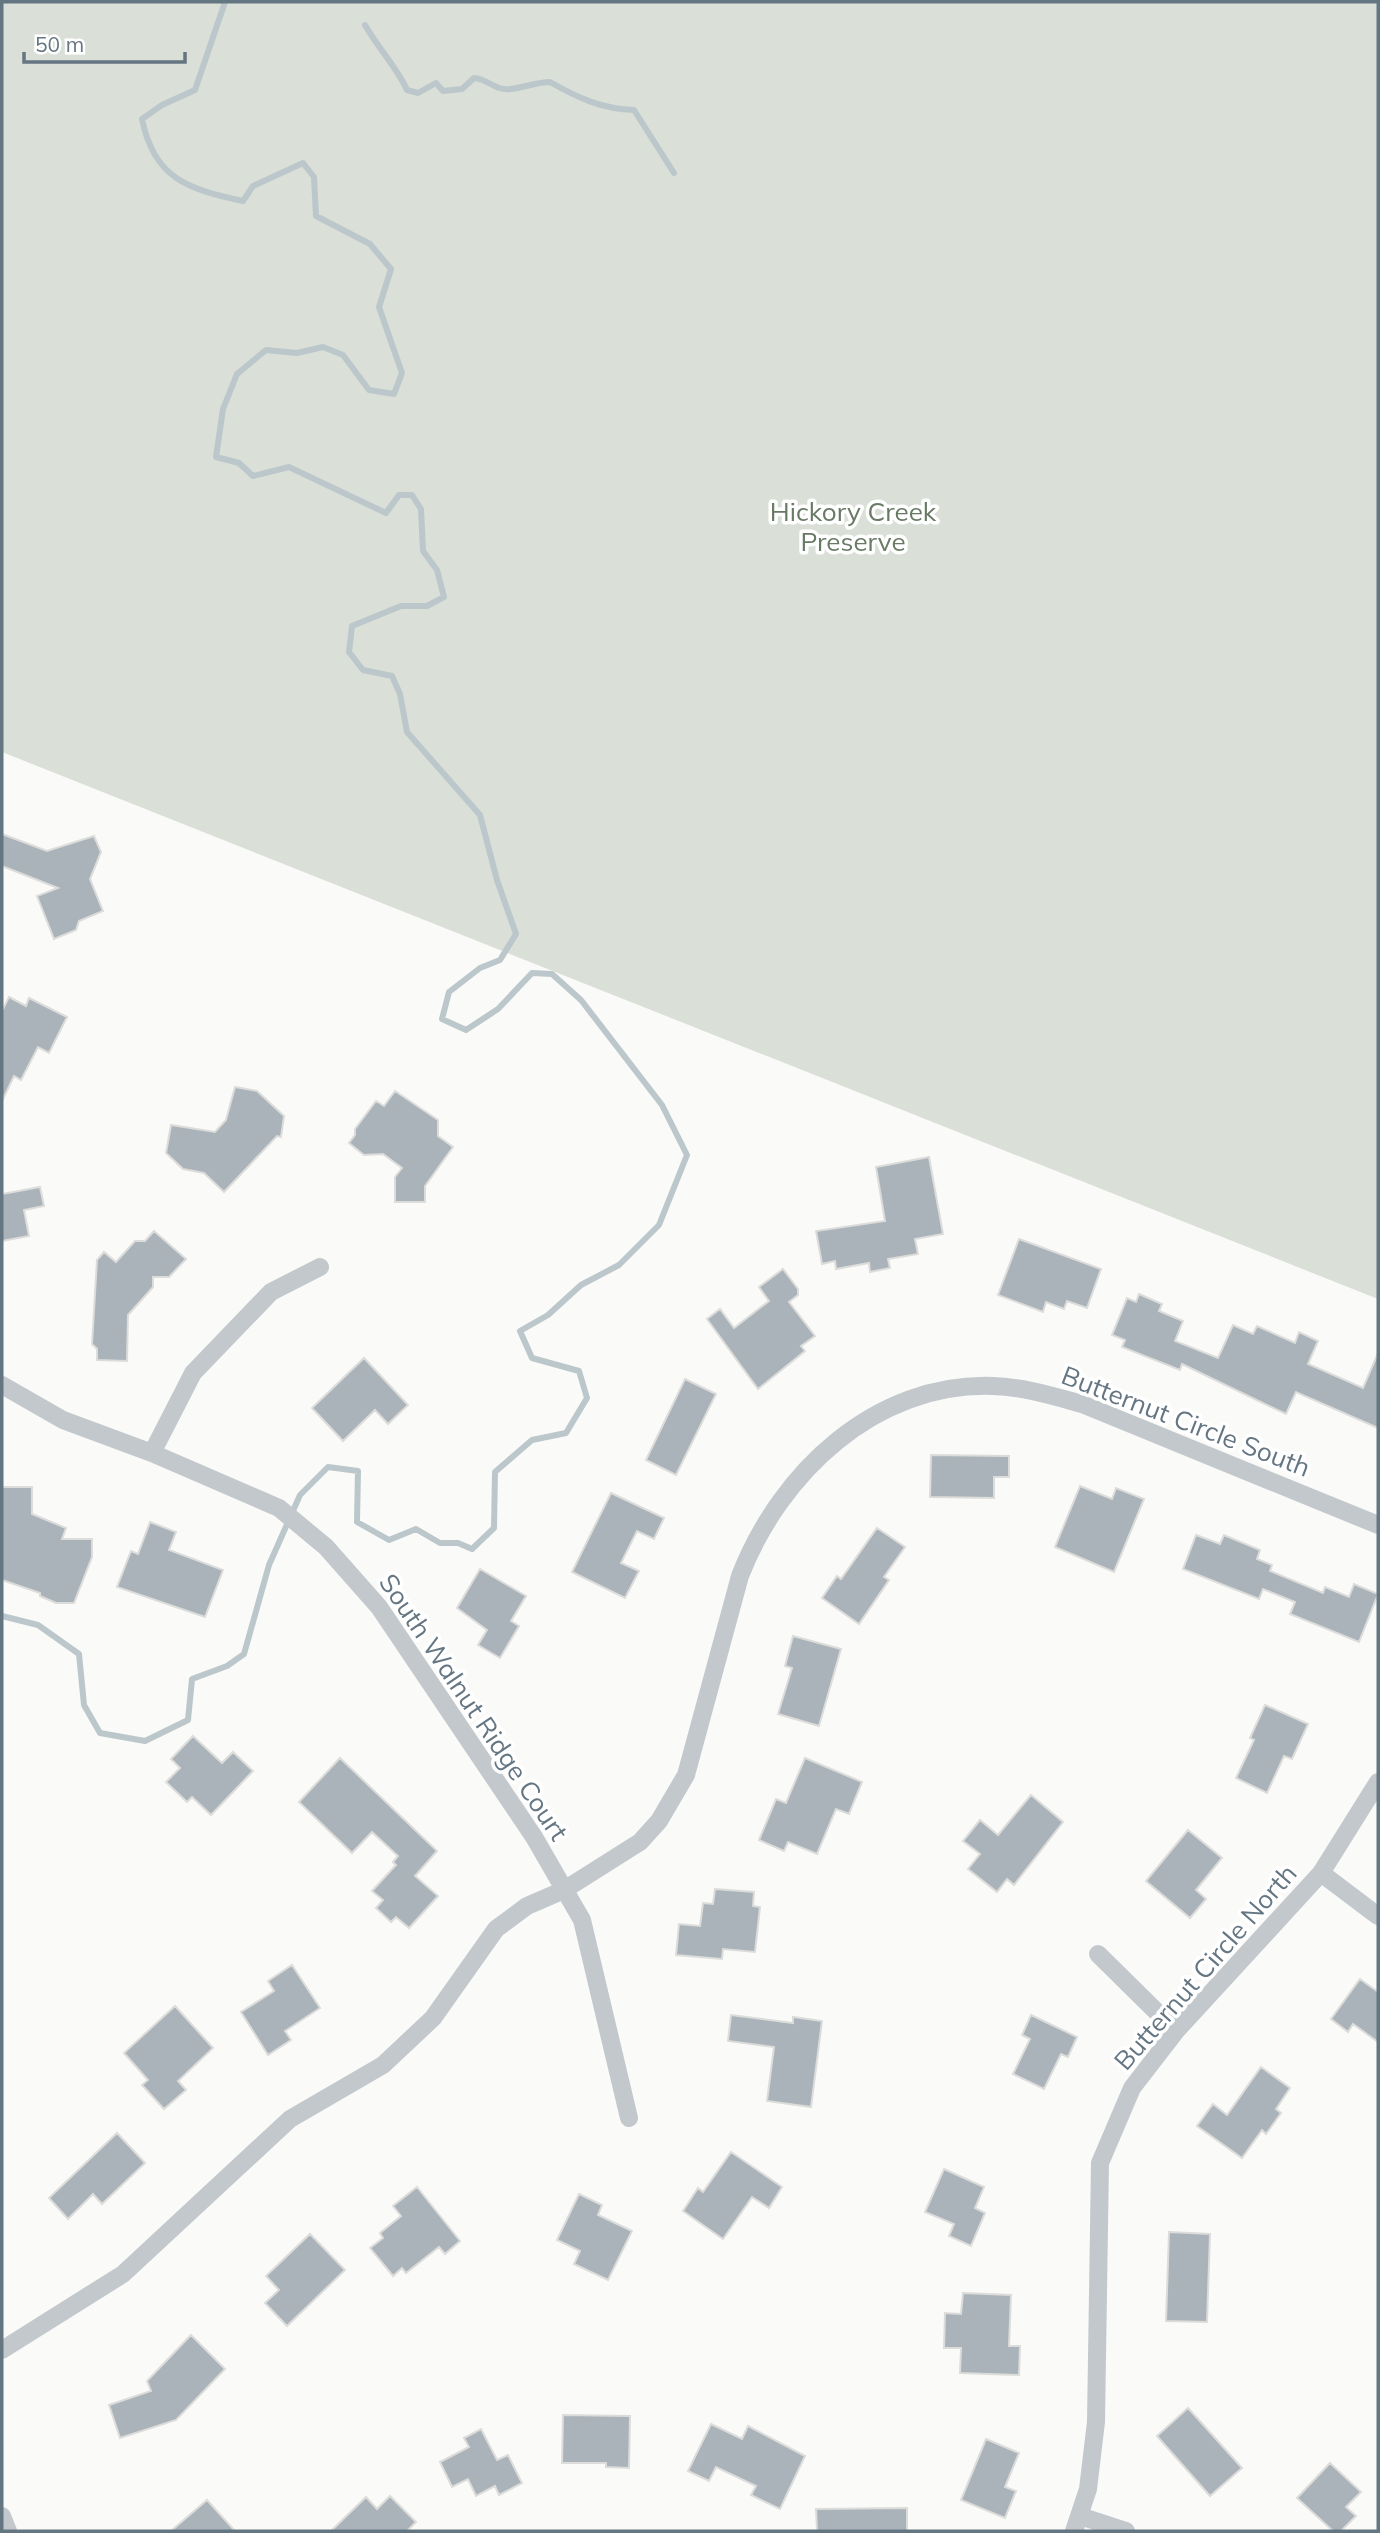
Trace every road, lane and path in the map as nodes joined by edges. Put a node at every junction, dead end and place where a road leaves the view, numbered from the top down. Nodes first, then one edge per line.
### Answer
1 (320, 1267) dead end
2 (2, 1385) edge
3 (152, 1453) junction
4 (1378, 1525) edge
5 (1378, 1782) edge
6 (1321, 1873) junction
7 (564, 1890) junction
8 (1378, 1916) edge
9 (1098, 1954) dead end
10 (1176, 2031) junction
11 (629, 2118) dead end
12 (2, 2350) edge
13 (2, 2516) edge
14 (1077, 2524) edge
15 (8, 2531) edge
16 (1126, 2531) edge

1 - 3 street
2 - 3 street, South Walnut Ridge Court
3 - 7 street, South Walnut Ridge Court
4 - 7 street, Butternut Circle South
5 - 6 street, Butternut Circle North
6 - 8 street
6 - 10 street, Butternut Circle North
7 - 11 street, South Walnut Ridge Court
7 - 12 street, Butternut Circle South
9 - 10 street
10 - 14 street, Butternut Circle North
13 - 15 street
14 - 16 street

